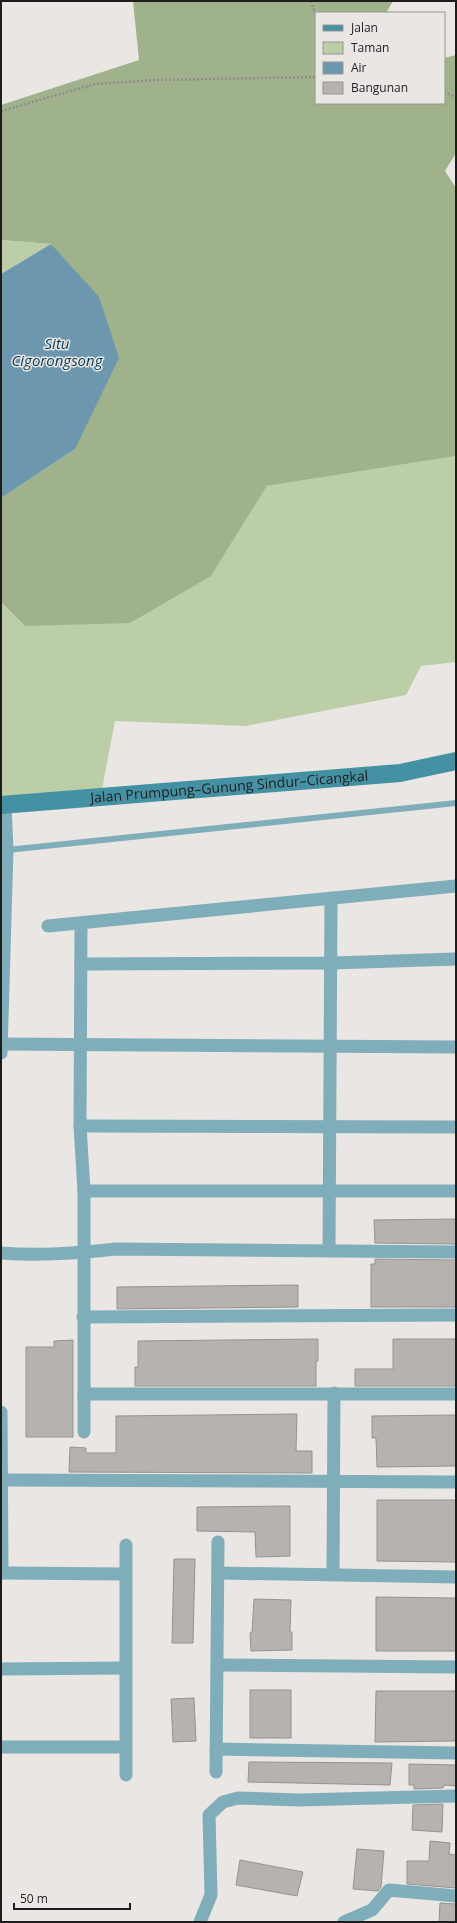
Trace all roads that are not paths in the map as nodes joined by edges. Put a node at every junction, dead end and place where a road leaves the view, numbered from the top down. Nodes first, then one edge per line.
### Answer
1 (456, 761) edge
2 (456, 803) edge
3 (3, 804) edge
4 (4, 850) edge
5 (456, 886) edge
6 (331, 899) junction
7 (81, 923) junction
8 (48, 926) dead end
9 (452, 958) edge
10 (332, 963) junction
11 (81, 964) junction
12 (1, 1044) edge
13 (80, 1046) junction
14 (330, 1046) junction
15 (456, 1047) edge
16 (1, 1053) edge
17 (80, 1126) junction
18 (330, 1127) junction
19 (456, 1127) edge
20 (84, 1191) junction
21 (329, 1191) junction
22 (456, 1191) edge
23 (329, 1251) junction
24 (456, 1252) edge
25 (1, 1253) edge
26 (83, 1253) junction
27 (456, 1315) edge
28 (83, 1317) junction
29 (334, 1393) junction
30 (84, 1394) junction
31 (456, 1394) edge
32 (1, 1412) edge
33 (84, 1432) dead end
34 (1, 1480) edge
35 (333, 1481) junction
36 (456, 1482) edge
37 (218, 1542) dead end
38 (126, 1545) dead end
39 (2, 1573) edge
40 (218, 1573) junction
41 (333, 1573) junction
42 (125, 1574) junction
43 (456, 1577) edge
44 (217, 1665) junction
45 (125, 1668) junction
46 (456, 1668) edge
47 (1, 1669) edge
48 (1, 1747) edge
49 (125, 1747) junction
50 (216, 1749) junction
51 (456, 1753) edge
52 (216, 1772) dead end
53 (126, 1775) dead end
54 (456, 1796) edge
55 (456, 1896) edge
56 (200, 1922) edge
57 (344, 1922) edge

1 - 3 main road, Jalan Prumpung–Gunung Sindur–Cicangkal
2 - 4 lane
3 - 4 street
4 - 12 street
5 - 6 street
6 - 7 street
6 - 10 street
7 - 8 street
7 - 11 street
9 - 10 street
10 - 11 street
10 - 14 street
11 - 13 street
12 - 13 street
12 - 16 street
13 - 14 street
13 - 17 street
14 - 15 street
14 - 18 street
17 - 18 street
17 - 20 street
18 - 19 street
18 - 21 street
20 - 21 street
20 - 26 street
21 - 22 street
21 - 23 street
23 - 24 street
23 - 26 street
25 - 26 street
26 - 28 street
27 - 28 street
28 - 30 street
29 - 30 street
29 - 31 street
29 - 35 street
30 - 33 street
32 - 34 street
34 - 35 street
34 - 39 street
35 - 36 street
35 - 41 street
37 - 40 street
38 - 42 street
39 - 42 street
40 - 41 street
40 - 44 street
41 - 43 street
42 - 45 street
44 - 46 street
44 - 50 street
45 - 47 street
45 - 49 street
48 - 49 street
49 - 53 street
50 - 51 street
50 - 52 street
54 - 56 street
55 - 57 street

